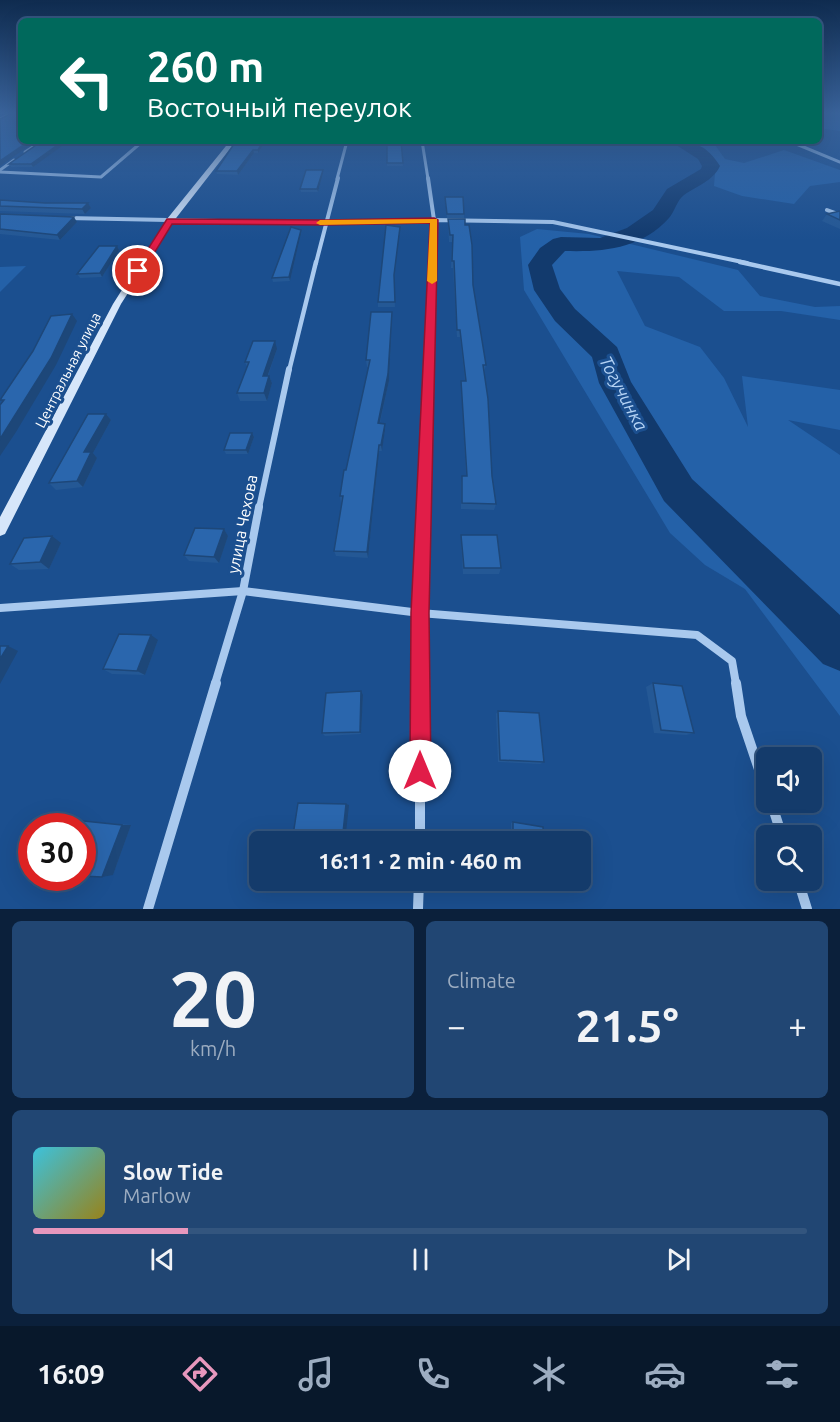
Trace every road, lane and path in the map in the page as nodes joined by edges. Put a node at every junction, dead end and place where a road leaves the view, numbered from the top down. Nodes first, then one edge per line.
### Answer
1 (22, 155) edge
2 (126, 155) edge
3 (222, 155) edge
4 (343, 155) edge
5 (424, 155) edge
6 (824, 155) edge
7 (840, 162) edge
8 (0, 171) edge
9 (827, 210) dead end
10 (840, 215) edge
11 (57, 217) edge
12 (434, 220) junction
13 (170, 221) junction
14 (326, 223) junction
15 (840, 284) edge
16 (0, 530) edge
17 (243, 591) junction
18 (0, 608) edge
19 (420, 613) junction
20 (756, 760) edge
21 (420, 831) edge
22 (418, 891) edge
23 (801, 891) edge
24 (148, 909) edge
25 (417, 909) edge
26 (807, 909) edge

1 - 8 street
2 - 8 street
3 - 13 main road, Центральная улица
4 - 14 street, улица Чехова
5 - 12 street
6 - 7 street
9 - 10 street
11 - 13 street
12 - 14 street
12 - 15 street
12 - 19 street
13 - 14 street
13 - 16 main road, Центральная улица
14 - 17 street, улица Чехова
17 - 18 street
17 - 19 street
17 - 24 street, улица Чехова
19 - 20 street
19 - 21 street
22 - 25 street
23 - 26 street

